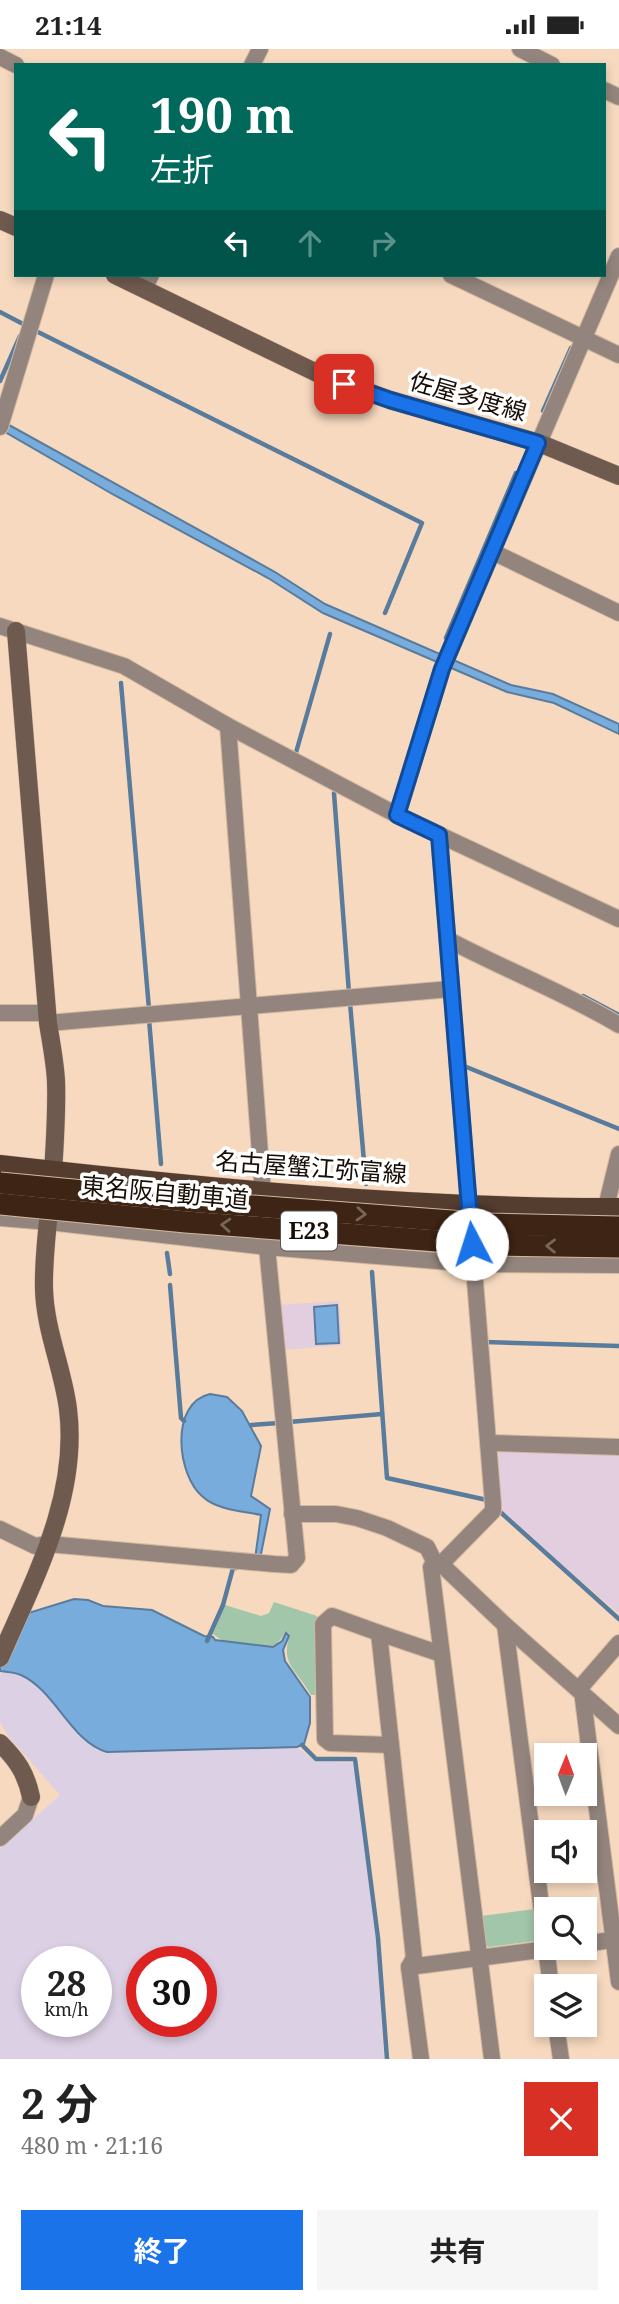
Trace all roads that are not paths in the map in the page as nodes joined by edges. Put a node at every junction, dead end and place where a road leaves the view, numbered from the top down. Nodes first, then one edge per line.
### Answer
1 (520, 49) edge
2 (548, 63) edge
3 (619, 255) edge
4 (45, 277) edge
5 (124, 277) edge
6 (455, 277) edge
7 (148, 282) edge
8 (582, 338) junction
9 (619, 355) edge
10 (2, 423) edge
11 (538, 443) junction
12 (619, 476) edge
13 (493, 552) junction
14 (619, 613) edge
15 (8, 629) edge
16 (228, 726) junction
17 (397, 815) junction
18 (439, 835) junction
19 (619, 919) edge
20 (447, 939) junction
21 (451, 989) junction
22 (250, 1007) junction
23 (0, 1013) edge
24 (48, 1018) junction
25 (619, 1025) edge
26 (619, 1154) edge
27 (0, 1164) edge
28 (53, 1170) junction
29 (0, 1183) edge
30 (264, 1190) junction
31 (468, 1203) junction
32 (0, 1204) edge
33 (613, 1207) edge
34 (0, 1218) edge
35 (49, 1222) junction
36 (619, 1227) edge
37 (267, 1247) junction
38 (619, 1247) edge
39 (474, 1264) junction
40 (619, 1265) edge
41 (490, 1443) junction
42 (619, 1447) edge
43 (292, 1514) junction
44 (0, 1529) edge
45 (48, 1544) junction
46 (438, 1564) junction
47 (505, 1625) junction
48 (379, 1633) junction
49 (619, 1643) edge
50 (441, 1654) junction
51 (0, 1658) edge
52 (580, 1690) junction
53 (619, 1726) edge
54 (0, 1743) edge
55 (391, 1745) junction
56 (31, 1797) joint
57 (0, 1838) edge
58 (542, 1897) edge
59 (616, 1940) edge
60 (597, 1942) edge
61 (534, 1949) edge
62 (479, 1958) junction
63 (409, 1967) junction
64 (619, 1982) edge
65 (558, 2037) edge
66 (421, 2059) edge
67 (492, 2059) edge
68 (561, 2059) edge

1 - 2 street
3 - 8 street
4 - 10 street
5 - 7 street, 佐屋多度線
6 - 8 street
7 - 11 street, 佐屋多度線
8 - 9 street
8 - 11 street
11 - 12 street, 佐屋多度線
11 - 13 street
13 - 14 street
13 - 17 street
15 - 16 street
15 - 24 street
16 - 17 street
16 - 22 street
17 - 18 street
18 - 19 street
18 - 20 street
20 - 21 street
20 - 25 street
21 - 22 street
21 - 31 street
22 - 24 street
22 - 30 street
23 - 24 street
24 - 28 street
26 - 33 street
27 - 28 main road, 名古屋蟹江弥富線
28 - 30 main road, 名古屋蟹江弥富線
28 - 35 street
29 -> 36 highway, 東名阪自動車道 / E23, bridge
30 - 31 main road, 名古屋蟹江弥富線
30 - 37 street
31 - 33 main road, 名古屋蟹江弥富線
31 - 39 street
38 -> 32 highway, 東名阪自動車道 / E23, bridge
34 - 35 street
35 - 37 street
35 - 45 street
37 - 39 street
37 - 43 street
39 - 40 street
39 - 41 street
41 - 42 street
41 - 46 street
43 - 45 street
43 - 46 street
44 - 45 street
45 - 51 street
46 - 47 street
46 - 50 street
47 - 52 street
47 - 58 street
48 - 50 street
48 - 55 street
48 - 55 street
49 - 52 street
50 - 62 street
52 - 53 street
52 - 59 street
54 - 56 street
55 - 63 street
56 - 57 street
59 - 60 street
59 - 64 street
61 - 62 street
62 - 63 street
62 - 67 street
63 - 66 street
65 - 68 street

